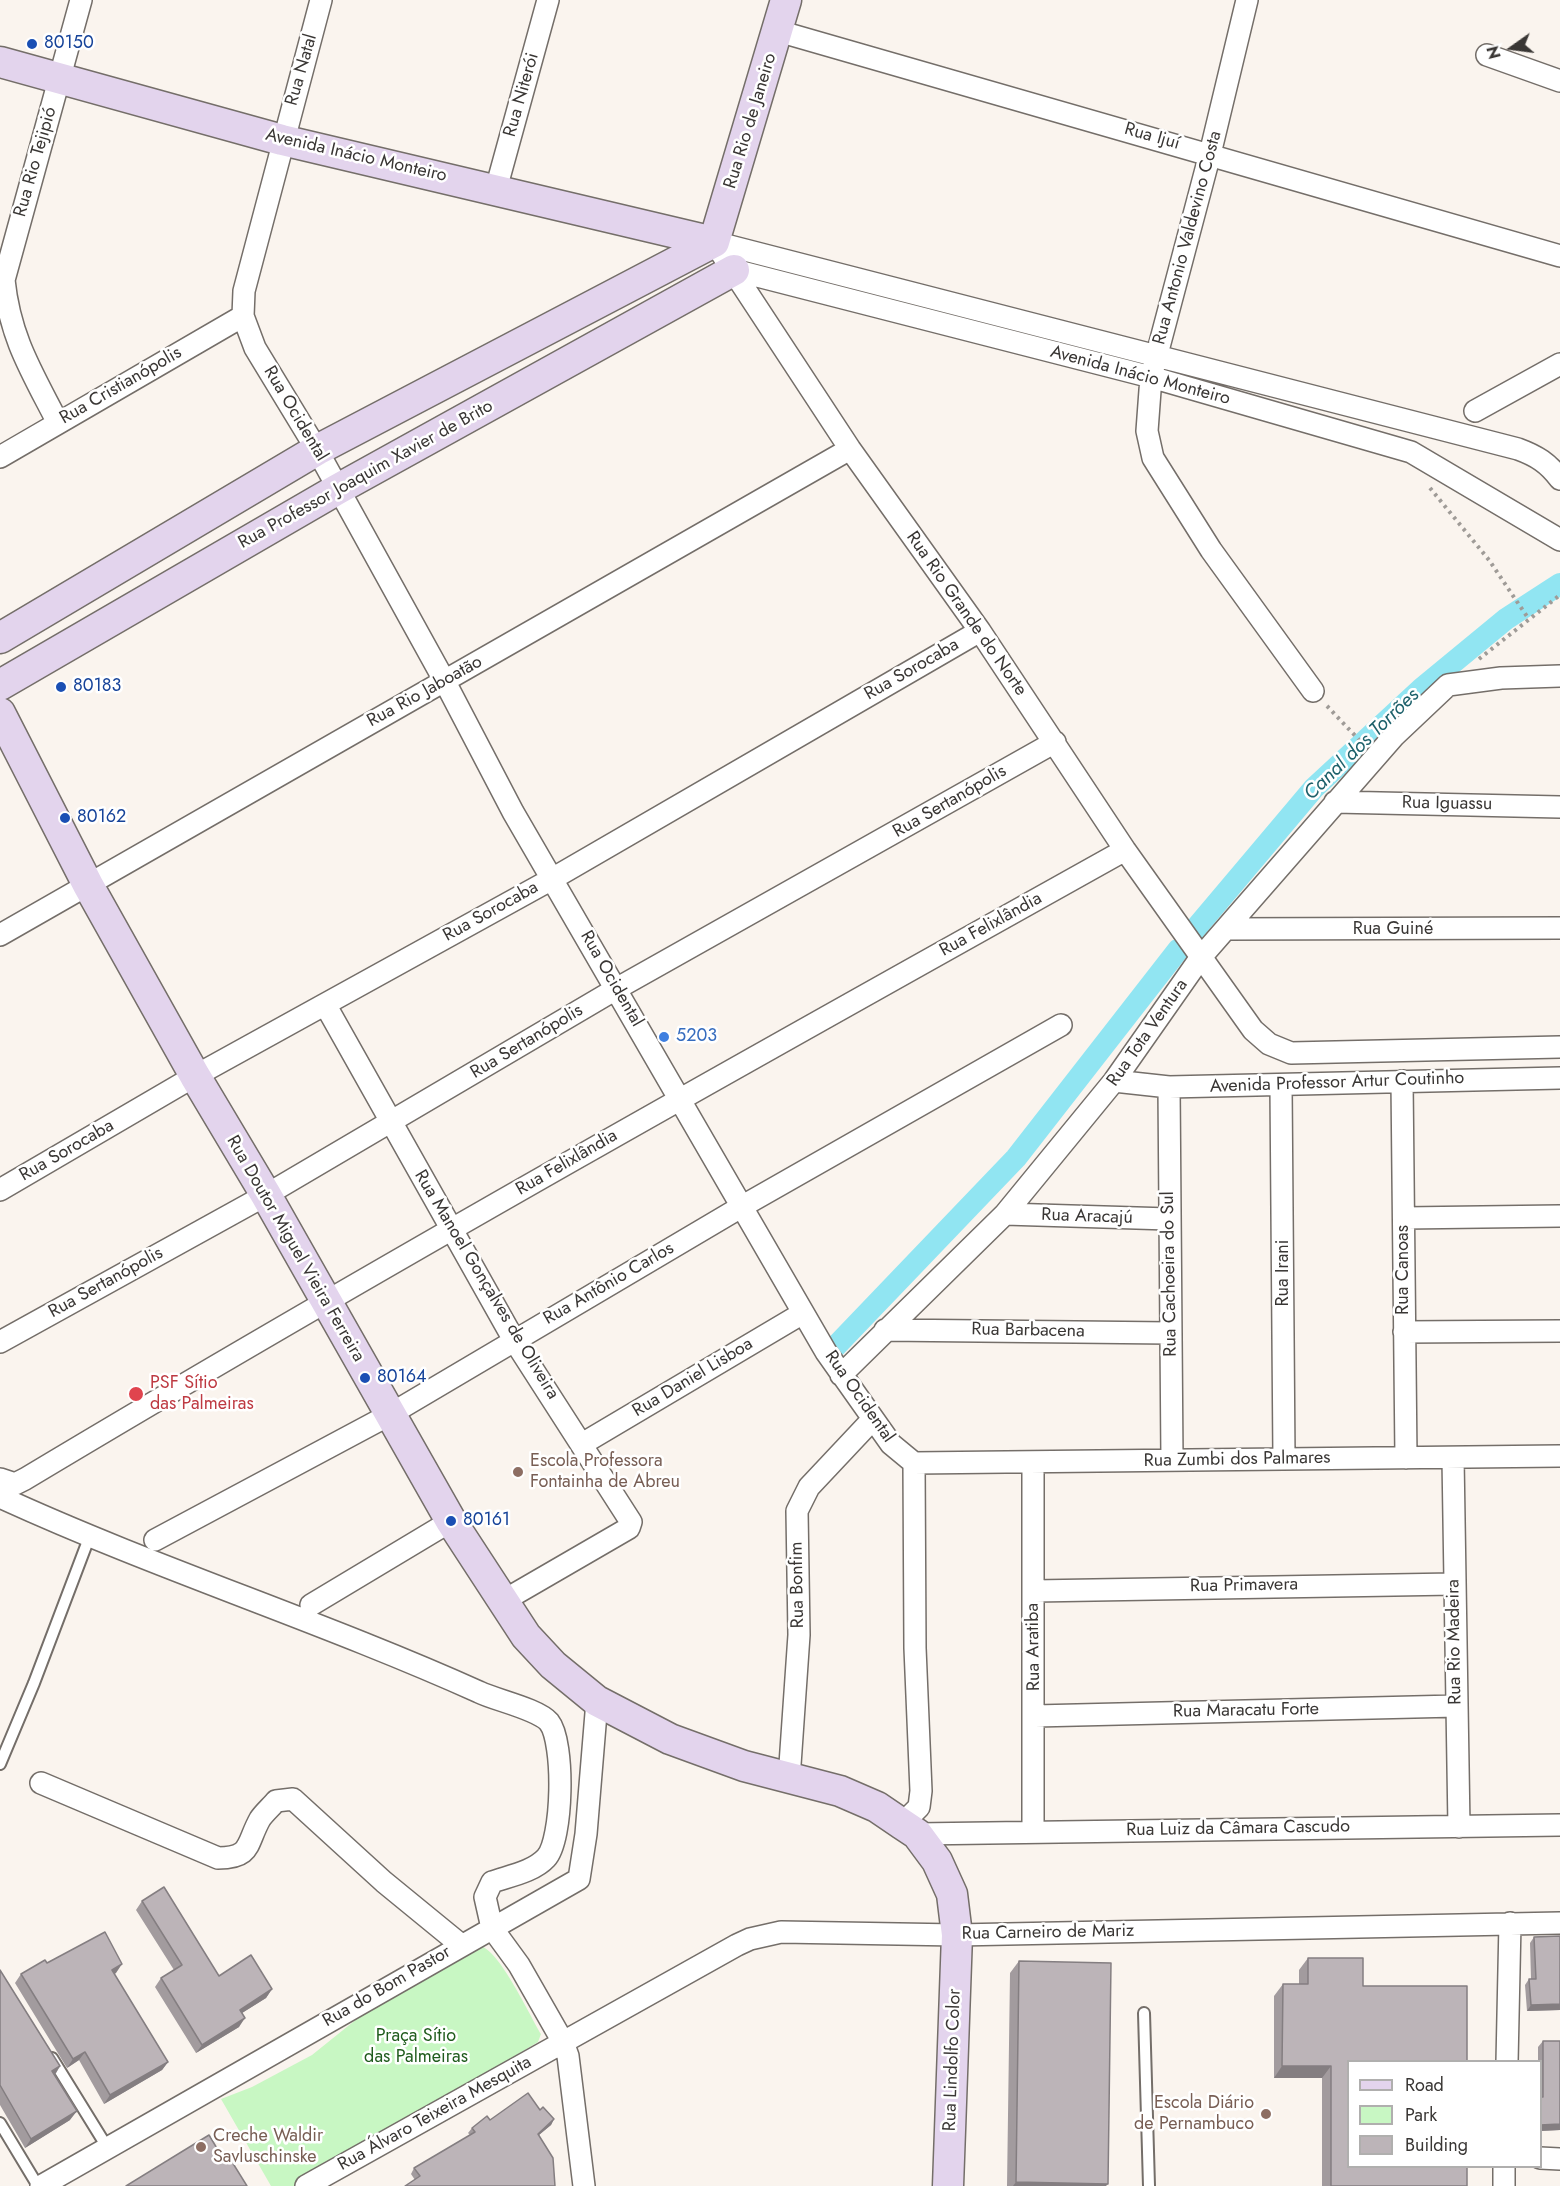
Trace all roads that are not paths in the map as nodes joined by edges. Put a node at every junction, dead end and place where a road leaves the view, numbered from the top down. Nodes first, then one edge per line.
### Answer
1 (81, 0) edge
2 (321, 0) edge
3 (548, 0) edge
4 (786, 0) edge
5 (1247, 0) edge
6 (778, 31) junction
7 (1486, 55) dead end
8 (0, 62) edge
9 (59, 79) junction
10 (1560, 81) edge
11 (282, 140) junction
12 (1210, 154) junction
13 (496, 189) junction
14 (714, 242) junction
15 (1560, 256) edge
16 (734, 270) junction
17 (243, 316) junction
18 (1157, 354) junction
19 (1560, 364) edge
20 (1151, 377) junction
21 (1474, 411) dead end
22 (58, 423) junction
23 (850, 449) junction
24 (317, 450) junction
25 (0, 457) edge
26 (1560, 479) edge
27 (338, 489) junction
28 (1560, 540) edge
29 (980, 631) junction
30 (0, 638) edge
31 (1560, 676) edge
32 (444, 680) junction
33 (0, 685) edge
34 (1313, 691) road end
35 (0, 713) edge
36 (1055, 742) junction
37 (1335, 802) junction
38 (1560, 807) edge
39 (1125, 850) junction
40 (552, 879) junction
41 (88, 885) junction
42 (1560, 928) edge
43 (1226, 929) junction
44 (0, 935) edge
45 (1201, 957) junction
46 (616, 989) junction
47 (326, 1006) junction
48 (1061, 1025) dead end
49 (1560, 1047) edge
50 (195, 1076) junction
51 (1560, 1078) edge
52 (1114, 1081) junction
53 (1402, 1081) junction
54 (1281, 1086) junction
55 (1169, 1087) junction
56 (679, 1098) junction
57 (390, 1123) junction
58 (0, 1190) edge
59 (266, 1195) junction
60 (741, 1207) junction
61 (1005, 1214) junction
62 (1560, 1216) edge
63 (1404, 1218) junction
64 (1169, 1219) junction
65 (453, 1228) junction
66 (328, 1302) junction
67 (804, 1313) junction
68 (885, 1330) junction
69 (1560, 1331) edge
70 (1404, 1332) junction
71 (1170, 1333) junction
72 (514, 1340) junction
73 (0, 1342) edge
74 (841, 1375) junction
75 (389, 1415) junction
76 (872, 1420) junction
77 (582, 1444) junction
78 (1560, 1456) edge
79 (1406, 1458) junction
80 (1453, 1458) junction
81 (1284, 1459) junction
82 (1172, 1460) junction
83 (1033, 1462) junction
84 (914, 1463) junction
85 (5, 1486) edge
86 (451, 1521) junction
87 (89, 1538) junction
88 (155, 1540) dead end
89 (1454, 1584) junction
90 (1034, 1590) junction
91 (503, 1601) junction
92 (311, 1605) dead end
93 (597, 1701) junction
94 (1456, 1706) junction
95 (1035, 1716) junction
96 (0, 1764) edge
97 (789, 1779) junction
98 (41, 1783) dead end
99 (1560, 1825) edge
100 (1459, 1827) junction
101 (910, 1829) junction
102 (1034, 1832) junction
103 (1510, 1923) junction
104 (1560, 1923) edge
105 (492, 1928) junction
106 (957, 1935) junction
107 (461, 1945) junction
108 (1144, 2013) dead end
109 (563, 2042) junction
110 (49, 2052) edge
111 (1507, 2060) edge
112 (0, 2123) edge
113 (107, 2147) junction
114 (1542, 2158) edge
115 (1560, 2158) edge
116 (1504, 2168) edge
117 (40, 2186) edge
118 (306, 2186) edge
119 (584, 2186) edge
120 (948, 2186) edge
121 (1149, 2186) edge
122 (1504, 2186) edge

1 - 9 street, Rua Rio Tejipió
2 - 11 street, Rua Natal
3 - 13 street, Rua Niterói
4 - 6 street, Rua Rio de Janeiro
5 - 12 street, Rua Antonio Valdevino Costa
6 - 12 street, Rua Ijuí
6 - 14 street, Rua Rio de Janeiro
7 - 10 street
8 - 9 street, Avenida Inácio Monteiro
9 - 11 street, Avenida Inácio Monteiro
9 - 22 street, Rua Rio Tejipió
11 - 13 street, Avenida Inácio Monteiro
11 - 17 street, Rua Ocidental
12 - 15 street, Rua Ijuí
12 - 18 street, Rua Antonio Valdevino Costa
13 - 14 street, Avenida Inácio Monteiro
14 - 16 street
14 - 18 street, Avenida Inácio Monteiro
14 - 24 street
16 - 20 street, Avenida Inácio Monteiro
16 - 23 street, Rua Rio Grande do Norte
16 - 27 street, Rua Professor Joaquim Xavier de Brito
17 - 22 street, Rua Cristianópolis
17 - 24 street, Rua Ocidental
18 - 20 street, Rua Antonio Valdevino Costa
18 - 26 street, Avenida Inácio Monteiro
19 - 21 street
20 - 28 street, Avenida Inácio Monteiro
20 - 34 street, Rua Antonio Valdevino Costa
22 - 25 street, Rua Cristianópolis
23 - 29 street, Rua Rio Grande do Norte
23 - 32 street, Rua Rio Jaboatão
24 - 27 street, Rua Ocidental
24 - 30 street
27 - 32 street, Rua Ocidental
27 - 33 street, Rua Professor Joaquim Xavier de Brito
29 - 36 street, Rua Rio Grande do Norte
29 - 40 street, Rua Sorocaba
31 - 37 street, Rua Tota Ventura
32 - 40 street, Rua Ocidental
32 - 41 street, Rua Rio Jaboatão
35 - 41 street, Rua Doutor Miguel Vieira Ferreira
36 - 39 street, Rua Rio Grande do Norte
36 - 46 street, Rua Sertanópolis
37 - 38 street, Rua Iguassu
37 - 43 street, Rua Tota Ventura
39 - 45 street, Rua Rio Grande do Norte
39 - 56 street, Rua Felixlândia
40 - 46 street, Rua Ocidental
40 - 47 street, Rua Sorocaba
41 - 44 street, Rua Rio Jaboatão
41 - 50 street, Rua Doutor Miguel Vieira Ferreira
42 - 43 street, Rua Guiné
43 - 45 street, Rua Tota Ventura
45 - 49 street, Avenida Professor Artur Coutinho
45 - 52 street, Rua Tota Ventura
46 - 56 street, Rua Ocidental
46 - 57 street, Rua Sertanópolis
47 - 50 street, Rua Sorocaba
47 - 57 street, Rua Manoel Gonçalves de Oliveira
48 - 60 street, Rua Antônio Carlos
50 - 58 street, Rua Sorocaba
50 - 59 street, Rua Doutor Miguel Vieira Ferreira
51 - 53 street, Avenida Professor Artur Coutinho
52 - 55 street, Avenida Professor Artur Coutinho
52 - 61 street, Rua Tota Ventura
53 - 54 street, Avenida Professor Artur Coutinho
53 - 63 street, Rua Canoas
54 - 55 street, Avenida Professor Artur Coutinho
54 - 81 street, Rua Irani
55 - 64 street, Rua Cachoeira do Sul
56 - 60 street, Rua Ocidental
56 - 65 street, Rua Felixlândia
57 - 59 street, Rua Sertanópolis
57 - 65 street, Rua Manoel Gonçalves de Oliveira
59 - 66 street, Rua Doutor Miguel Vieira Ferreira
59 - 73 street, Rua Sertanópolis
60 - 67 street, Rua Ocidental
60 - 72 street, Rua Antônio Carlos
61 - 64 street, Rua Aracajú
61 - 68 street, Rua Tota Ventura
62 - 63 street
63 - 70 street, Rua Canoas
64 - 71 street, Rua Cachoeira do Sul
65 - 66 street, Rua Felixlândia
65 - 72 street, Rua Manoel Gonçalves de Oliveira
66 - 75 street, Rua Doutor Miguel Vieira Ferreira
66 - 85 street, Rua Felixlândia
67 - 74 street, Rua Ocidental
67 - 77 street, Rua Daniel Lisboa
68 - 71 street, Rua Barbacena
68 - 74 street, Rua Tota Ventura
69 - 70 street
70 - 79 street, Rua Canoas
71 - 82 street, Rua Cachoeira do Sul
72 - 75 street, Rua Antônio Carlos
72 - 77 street, Rua Manoel Gonçalves de Oliveira
74 - 76 street, Rua Ocidental
75 - 86 street, Rua Doutor Miguel Vieira Ferreira
75 - 88 street, Rua Antônio Carlos
76 - 84 street, Rua Ocidental
76 - 97 street, Rua Bonfim
77 - 91 street, Rua Manoel Gonçalves de Oliveira
78 - 80 street, Rua Zumbi dos Palmares
79 - 80 street, Rua Zumbi dos Palmares
79 - 81 street, Rua Zumbi dos Palmares
80 - 89 street, Rua Rio Madeira
81 - 82 street, Rua Zumbi dos Palmares
82 - 83 street, Rua Zumbi dos Palmares
83 - 84 street, Rua Zumbi dos Palmares
83 - 90 street, Rua Aratiba
84 - 101 street
85 - 87 street
86 - 91 street, Rua Doutor Miguel Vieira Ferreira
86 - 92 street
87 - 96 lane
87 - 105 street
89 - 90 street, Rua Primavera
89 - 94 street, Rua Rio Madeira
90 - 95 street, Rua Aratiba
91 - 93 street, Rua Doutor Miguel Vieira Ferreira
93 - 97 street, Rua Doutor Miguel Vieira Ferreira
93 - 105 street, Rua do Bom Pastor
94 - 95 street, Rua Maracatu Forte
94 - 100 street, Rua Rio Madeira
95 - 102 street, Rua Aratiba
97 - 101 street, Rua Doutor Miguel Vieira Ferreira
98 - 107 street
99 - 100 street, Rua Luiz da Câmara Cascudo
100 - 102 street, Rua Luiz da Câmara Cascudo
101 - 102 street, Rua Luiz da Câmara Cascudo
101 - 106 street, Rua Doutor Miguel Vieira Ferreira
103 - 104 street, Rua Carneiro de Mariz
103 - 106 street, Rua Carneiro de Mariz
103 - 111 street
105 - 107 street, Rua do Bom Pastor
105 - 109 street
106 - 109 street, Rua Carneiro de Mariz
106 - 120 street, Rua Lindolfo Color
107 - 113 street, Rua do Bom Pastor
108 - 121 lane
109 - 118 street, Rua Álvaro Teixeira Mesquita
109 - 119 street
110 - 113 lane
112 - 117 lane
113 - 117 street, Rua do Bom Pastor
114 - 115 street
116 - 122 street

